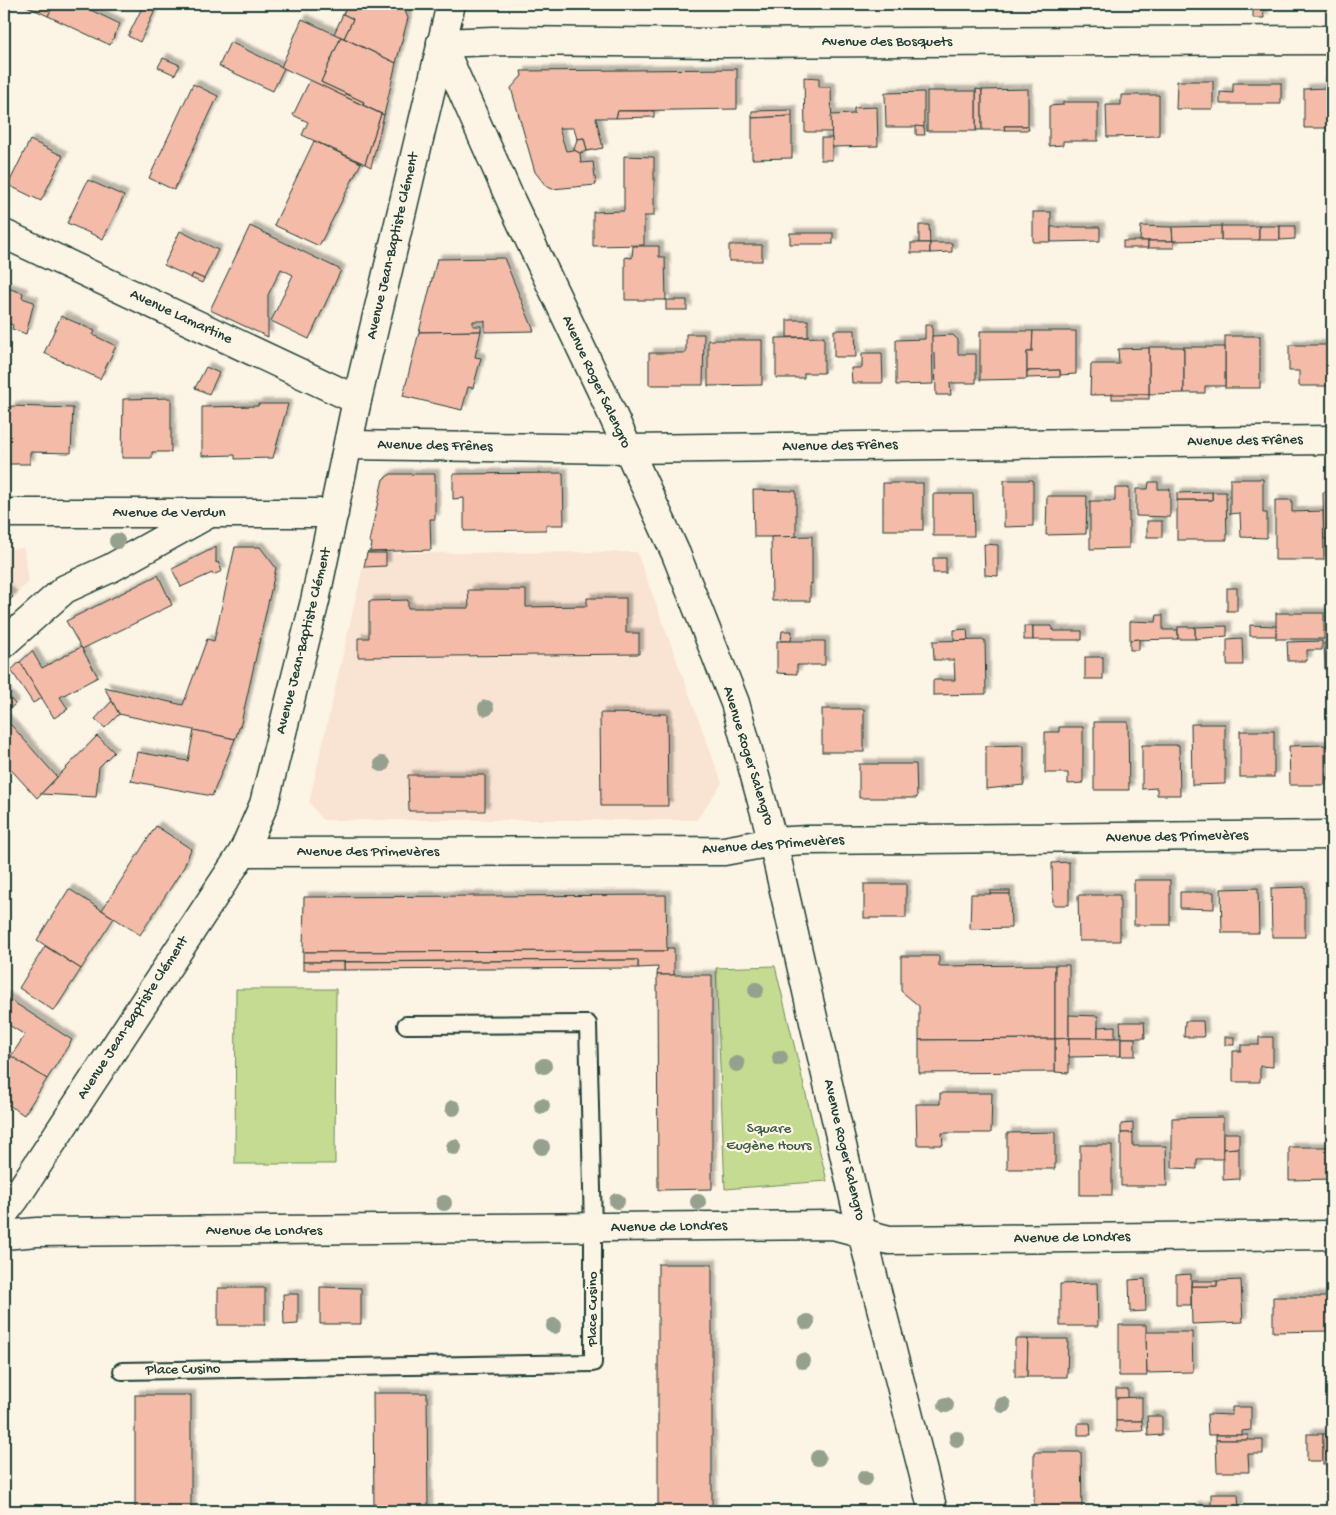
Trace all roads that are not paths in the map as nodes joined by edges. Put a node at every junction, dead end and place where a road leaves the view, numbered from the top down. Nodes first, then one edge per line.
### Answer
1 (451, 4) edge
2 (1332, 40) edge
3 (441, 43) junction
4 (4, 234) edge
5 (357, 400) junction
6 (1332, 440) edge
7 (348, 445) junction
8 (627, 449) junction
9 (4, 513) edge
10 (210, 513) junction
11 (334, 513) junction
12 (4, 643) edge
13 (1332, 836) edge
14 (773, 842) junction
15 (243, 852) junction
16 (406, 1025) dead end
17 (4, 1213) edge
18 (593, 1228) junction
19 (862, 1233) junction
20 (1332, 1235) edge
21 (4, 1236) edge
22 (122, 1371) dead end
23 (933, 1511) edge

1 - 3 street, Avenue Jean-Baptiste Clément
2 - 3 street, Avenue des Bosquets
3 - 5 street, Avenue Jean-Baptiste Clément
3 - 8 street, Avenue Roger Salengro
4 - 5 street, Avenue Lamartine
5 - 7 street, Avenue Jean-Baptiste Clément
6 - 8 street, Avenue des Frênes
7 - 8 street, Avenue des Frênes
7 - 11 street, Avenue Jean-Baptiste Clément
8 - 14 street, Avenue Roger Salengro
9 - 10 street, Avenue de Verdun
10 - 11 street, Avenue de Verdun
10 - 12 street
11 - 15 street, Avenue Jean-Baptiste Clément
13 - 14 street, Avenue des Primevères
14 - 15 street, Avenue des Primevères
14 - 19 street, Avenue Roger Salengro
15 - 17 street, Avenue Jean-Baptiste Clément
16 - 18 lane, Place Cusino
18 - 19 street, Avenue de Londres
18 - 21 street, Avenue de Londres
18 - 22 lane, Place Cusino
19 - 20 street, Avenue de Londres
19 - 23 street, Avenue Roger Salengro

